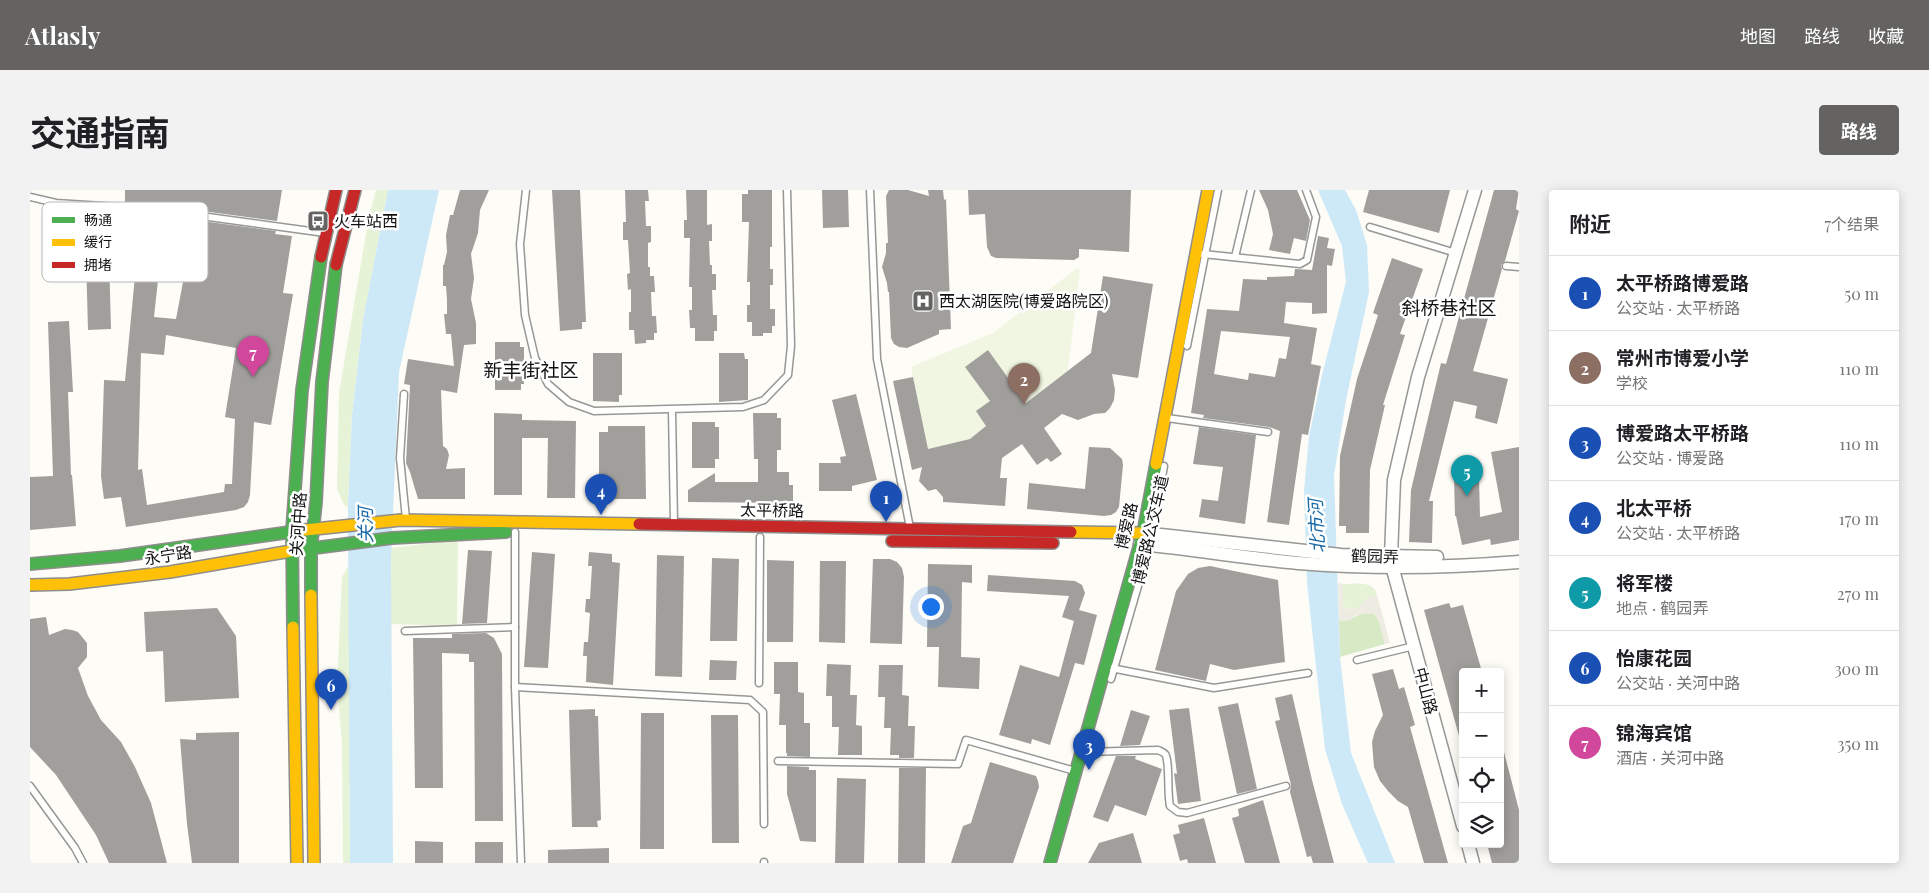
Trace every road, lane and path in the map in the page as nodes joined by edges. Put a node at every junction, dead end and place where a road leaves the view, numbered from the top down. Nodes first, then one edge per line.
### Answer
1 (336, 190) edge
2 (355, 190) edge
3 (526, 190) edge
4 (787, 190) edge
5 (870, 190) edge
6 (1208, 190) edge
7 (1218, 190) edge
8 (1251, 190) edge
9 (1306, 190) edge
10 (1474, 190) edge
11 (30, 197) edge
12 (52, 202) edge
13 (208, 217) edge
14 (1370, 227) dead end
15 (326, 233) junction
16 (1456, 252) junction
17 (1201, 254) junction
18 (1235, 257) junction
19 (1506, 266) dead end
20 (1519, 267) edge
21 (1186, 351) dead end
22 (404, 394) dead end
23 (1175, 409) dead end
24 (672, 410) junction
25 (1169, 418) junction
26 (1171, 428) dead end
27 (1268, 432) dead end
28 (1166, 457) dead end
29 (403, 520) junction
30 (674, 524) junction
31 (910, 529) junction
32 (313, 530) junction
33 (292, 531) junction
34 (515, 532) junction
35 (760, 536) junction
36 (1146, 539) junction
37 (866, 540) dead end
38 (885, 540) dead end
39 (311, 549) junction
40 (294, 551) junction
41 (1519, 553) edge
42 (1392, 561) junction
43 (1519, 562) edge
44 (30, 564) edge
45 (30, 585) edge
46 (515, 627) junction
47 (405, 630) dead end
48 (1414, 646) junction
49 (1357, 660) dead end
50 (1110, 668) junction
51 (1308, 673) dead end
52 (759, 682) dead end
53 (515, 687) junction
54 (1108, 687) dead end
55 (1092, 743) dead end
56 (1085, 752) junction
57 (778, 761) dead end
58 (1076, 771) junction
59 (30, 786) edge
60 (1286, 786) dead end
61 (1459, 811) edge
62 (764, 824) dead end
63 (1469, 848) edge
64 (83, 863) edge
65 (298, 863) edge
66 (314, 863) edge
67 (521, 863) edge
68 (1050, 863) edge
69 (1057, 863) edge
70 (1473, 863) edge

1 - 15 main road, 关河中路
2 - 32 main road, 关河中路
3 - 24 lane
4 - 24 lane
5 - 31 lane
6 - 17 main road, 博爱路
7 - 17 lane
8 - 18 lane
9 - 18 lane
10 - 16 street, 中山路
11 - 12 lane
13 - 15 lane
14 - 16 lane
15 - 33 main road, 关河中路
16 - 42 street, 中山路
17 - 18 lane
17 - 21 lane
17 - 25 main road, 博爱路
19 - 20 lane
22 - 29 lane
23 - 25 lane
24 - 30 lane
25 - 26 lane
25 - 27 lane
25 - 36 main road, 博爱路
28 - 36 lane, 博爱路公交车道
29 - 30 main road, 太平桥路
29 - 32 main road, 太平桥路
30 - 31 main road, 太平桥路
31 - 36 main road, 太平桥路
32 - 33 main road
32 - 39 main road, 关河中路
33 - 40 main road, 关河中路
33 - 44 main road, 永宁路
34 - 35 main road
34 - 39 main road
34 - 46 lane
35 - 37 main road
35 - 52 lane
36 - 38 main road
36 - 42 street, 鹤园弄
36 - 50 main road, 博爱路
39 - 40 main road, 永宁路
39 - 66 main road, 关河中路
40 - 45 main road, 永宁路
40 - 65 main road, 关河中路
41 - 42 street, 鹤园弄
42 - 43 street, 鹤园弄
42 - 48 street, 中山路
46 - 47 lane
46 - 53 lane
48 - 49 lane
48 - 61 street, 中山路
50 - 51 lane
50 - 54 lane
50 - 56 main road, 博爱路
53 - 62 lane
53 - 67 lane
55 - 56 lane
56 - 58 main road, 博爱路
56 - 60 lane
56 - 69 lane
57 - 58 lane
58 - 68 main road, 博爱路
59 - 64 lane
63 - 70 street

